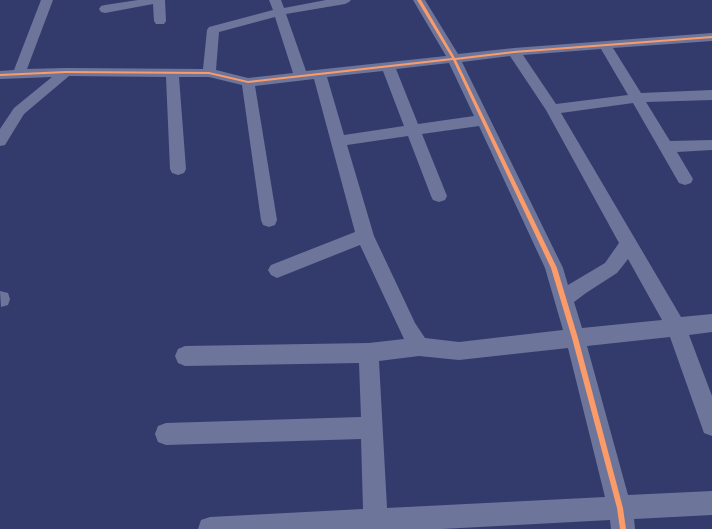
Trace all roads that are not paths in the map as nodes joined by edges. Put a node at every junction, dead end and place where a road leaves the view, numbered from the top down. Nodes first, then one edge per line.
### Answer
1 (47, 0) edge
2 (159, 0) edge
3 (346, 0) edge
4 (419, 0) edge
5 (278, 6) edge
6 (105, 8) dead end
7 (160, 21) dead end
8 (712, 36) edge
9 (605, 44) junction
10 (514, 52) junction
11 (454, 59) junction
12 (388, 66) junction
13 (66, 72) junction
14 (172, 72) junction
15 (209, 73) junction
16 (19, 74) junction
17 (320, 74) junction
18 (0, 75) edge
19 (301, 76) junction
20 (248, 82) junction
21 (712, 95) edge
22 (637, 98) junction
23 (552, 109) junction
24 (483, 120) junction
25 (413, 130) junction
26 (0, 141) edge
27 (338, 142) junction
28 (712, 145) edge
29 (666, 147) junction
30 (178, 169) dead end
31 (685, 179) dead end
32 (440, 196) dead end
33 (270, 220) dead end
34 (364, 236) junction
35 (629, 244) junction
36 (277, 270) dead end
37 (563, 300) junction
38 (712, 323) edge
39 (676, 327) junction
40 (575, 338) junction
41 (419, 347) junction
42 (369, 352) junction
43 (185, 356) dead end
44 (712, 425) edge
45 (372, 428) junction
46 (166, 434) dead end
47 (712, 503) edge
48 (622, 518) edge
49 (376, 525) edge
50 (210, 529) edge

1 - 16 street
2 - 6 street
2 - 7 street
3 - 5 street
4 - 11 street
5 - 15 street
5 - 19 street
8 - 9 street
9 - 10 street
9 - 22 street
10 - 11 street
10 - 23 street
11 - 12 street
11 - 24 street
12 - 17 street
12 - 25 street
13 - 14 street
13 - 16 street
13 - 26 street
14 - 15 street
14 - 30 street
15 - 20 street
16 - 18 street
17 - 19 street
17 - 27 street
19 - 20 street
20 - 33 street
21 - 22 street
22 - 23 street
22 - 29 street
23 - 35 street
24 - 25 street
24 - 37 street
25 - 27 street
25 - 32 street
27 - 34 street
28 - 29 street
29 - 31 street
34 - 36 street
34 - 41 street
35 - 37 street
35 - 39 street
37 - 40 street
38 - 39 street
39 - 40 street
39 - 44 street
40 - 41 street
40 - 48 street
41 - 42 street
42 - 43 street
42 - 45 street
45 - 46 street
45 - 49 street
47 - 48 street
48 - 49 street
49 - 50 street

